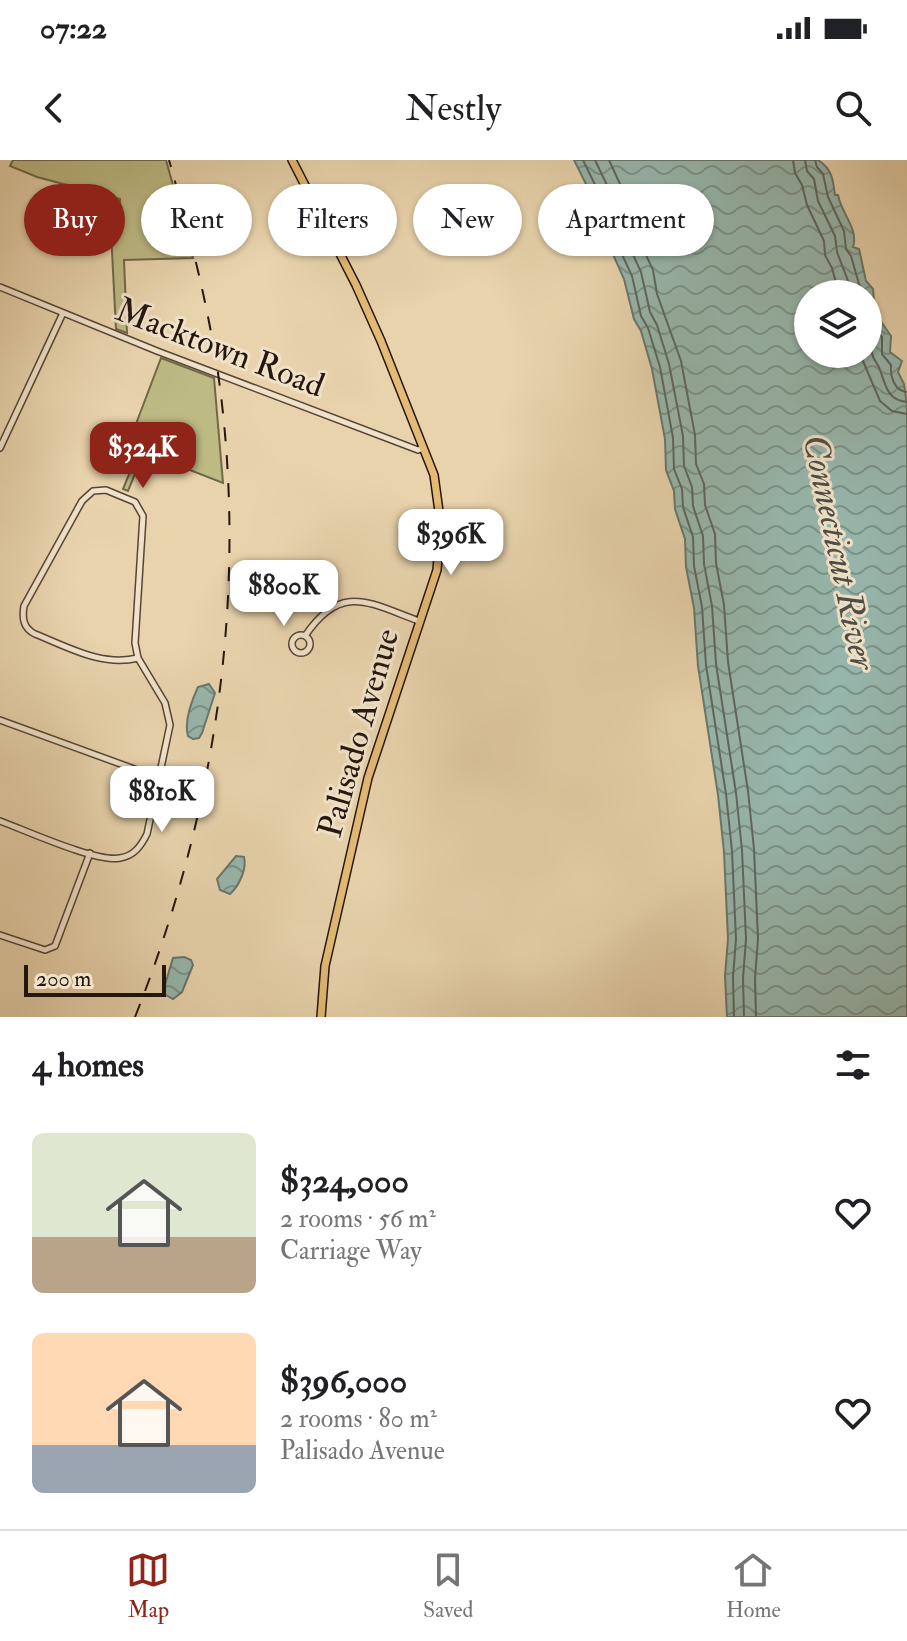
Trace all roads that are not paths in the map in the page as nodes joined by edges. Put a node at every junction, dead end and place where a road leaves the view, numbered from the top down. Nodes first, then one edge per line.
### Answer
1 (292, 160) edge
2 (0, 287) edge
3 (63, 313) junction
4 (0, 448) edge
5 (423, 448) junction
6 (419, 621) junction
7 (305, 636) dead end
8 (138, 658) junction
9 (0, 720) edge
10 (159, 778) junction
11 (0, 821) edge
12 (90, 853) junction
13 (0, 935) edge
14 (321, 1017) edge

1 - 5 main road, Palisado Avenue
2 - 3 street, Macktown Road
3 - 4 street
3 - 5 street, Macktown Road
5 - 6 main road, Palisado Avenue
6 - 7 street
6 - 14 main road, Palisado Avenue
8 - 8 street
8 - 10 street
9 - 10 street
10 - 12 street
11 - 12 street
12 - 13 street

